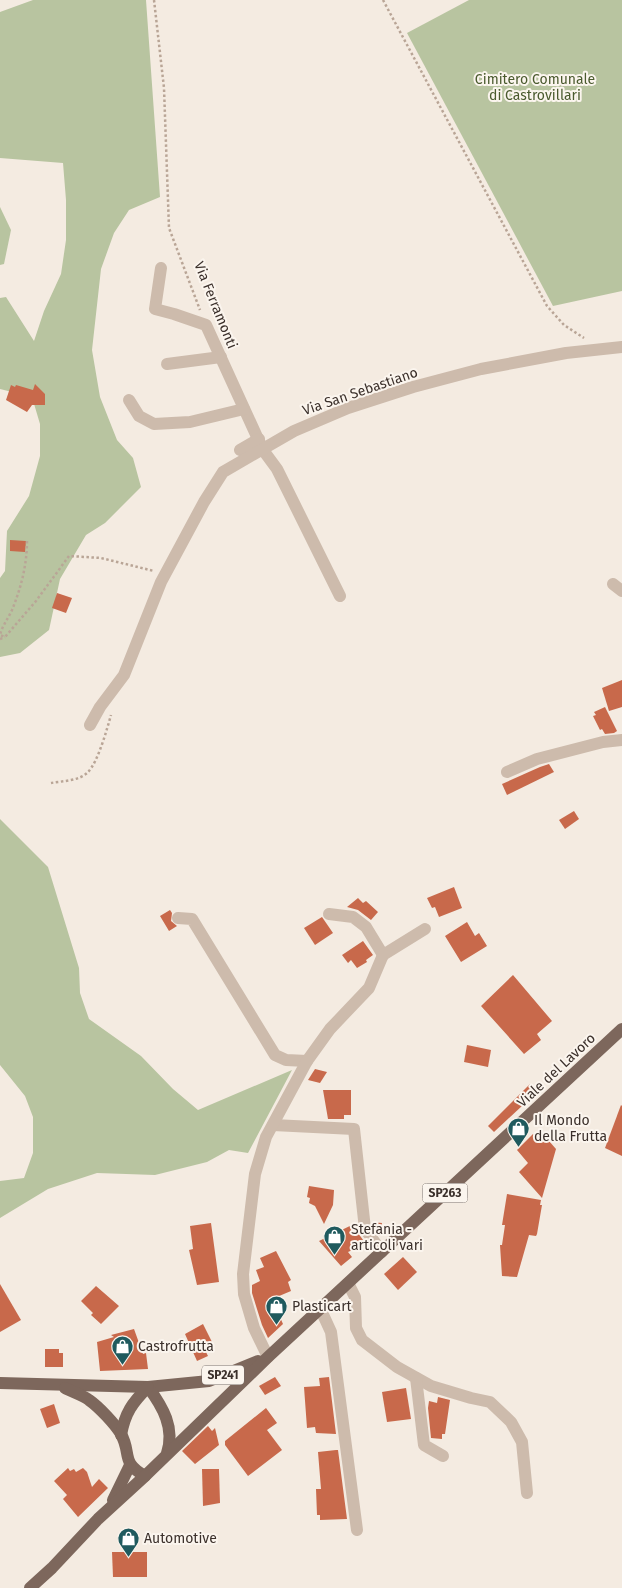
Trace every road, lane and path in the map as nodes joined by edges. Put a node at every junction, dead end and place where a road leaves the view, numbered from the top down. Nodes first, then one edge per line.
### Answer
1 (154, 0) edge
2 (383, 0) edge
3 (161, 268) dead end
4 (206, 325) junction
5 (622, 347) edge
6 (601, 349) junction
7 (220, 357) junction
8 (167, 364) dead end
9 (129, 400) dead end
10 (244, 409) junction
11 (261, 444) junction
12 (240, 450) dead end
13 (27, 541) dead end
14 (165, 574) junction
15 (340, 596) dead end
16 (5, 637) junction
17 (0, 639) edge
18 (112, 710) dead end
19 (90, 725) dead end
20 (622, 740) edge
21 (508, 772) dead end
22 (51, 783) dead end
23 (329, 914) dead end
24 (178, 918) dead end
25 (425, 929) dead end
26 (383, 955) junction
27 (622, 1029) edge
28 (307, 1061) junction
29 (273, 1125) junction
30 (382, 1252) junction
31 (348, 1283) junction
32 (320, 1308) junction
33 (268, 1357) junction
34 (416, 1378) junction
35 (0, 1383) edge
36 (59, 1385) junction
37 (148, 1387) junction
38 (121, 1435) junction
39 (167, 1453) junction
40 (444, 1456) dead end
41 (130, 1465) junction
42 (145, 1476) junction
43 (528, 1493) dead end
44 (106, 1511) junction
45 (357, 1530) dead end
46 (30, 1588) edge

1 - 4 path, Via Ferramonti
2 - 6 path
3 - 4 street
4 - 7 street, Via Ferramonti
5 - 6 street, Via San Sebastiano
6 - 11 street, Via San Sebastiano
7 - 8 street
7 - 10 street, Via Ferramonti
9 - 10 street
10 - 11 street, Via Ferramonti
11 - 12 street
11 - 14 street, Via San Sebastiano
11 - 15 street, Via Ferramonti
13 - 16 path
14 - 16 path
14 - 19 street, Via San Sebastiano
16 - 17 path
18 - 22 path
20 - 21 street
23 - 26 street
24 - 28 street
25 - 26 street
26 - 28 street
27 - 30 main road, Viale del Lavoro / SP263
28 - 29 street
29 - 30 street
29 - 33 street
30 - 31 main road, Viale del Lavoro / SP263
31 - 32 main road, Viale del Lavoro / SP263
31 - 34 street
32 - 33 main road, Viale del Lavoro / SP263
32 - 45 street
33 - 37 main road, SP241
33 - 39 main road, SP263
34 - 40 street
34 - 43 street
35 - 36 main road, SP241
36 - 37 main road, SP241
36 - 38 main road
37 - 38 main road
37 - 39 main road
38 - 41 main road
39 - 42 main road, SP263
41 - 42 main road
41 - 44 main road, SP263
42 - 44 main road, SP263
44 - 46 main road, SP263

